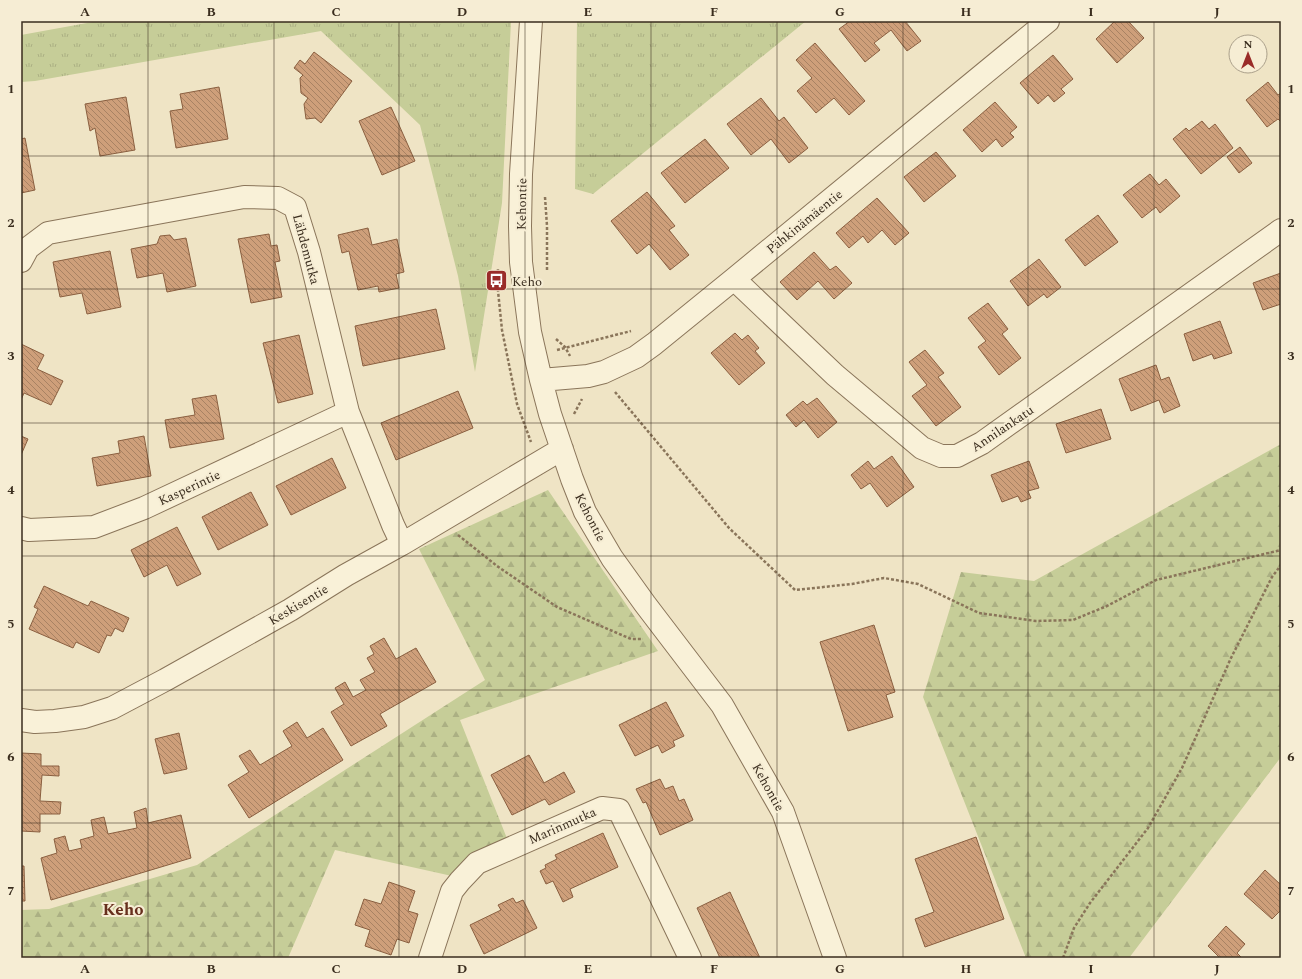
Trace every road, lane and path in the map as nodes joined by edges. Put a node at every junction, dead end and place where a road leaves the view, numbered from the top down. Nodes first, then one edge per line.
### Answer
1 (531, 21) edge
2 (1048, 21) edge
3 (544, 193) dead end
4 (1281, 230) edge
5 (21, 261) edge
6 (547, 274) dead end
7 (734, 279) junction
8 (499, 307) dead end
9 (554, 335) dead end
10 (576, 378) junction
11 (541, 380) junction
12 (611, 388) dead end
13 (348, 412) junction
14 (531, 442) dead end
15 (562, 449) junction
16 (441, 521) junction
17 (21, 528) edge
18 (402, 544) junction
19 (1281, 550) edge
20 (1281, 565) edge
21 (672, 639) junction
22 (21, 720) edge
23 (430, 958) edge
24 (690, 958) edge
25 (835, 958) edge
26 (1063, 958) edge

1 - 11 street, Kehontie
2 - 7 street, Pähkinämäentie
3 - 6 path
4 - 7 street, Annilankatu
5 - 13 street, Lähdemutka
7 - 10 street, Pähkinämäentie
8 - 14 path
9 - 10 path
10 - 11 street, Pähkinämäentie
11 - 15 street, Kehontie
12 - 19 path
13 - 17 street, Kasperintie
13 - 18 street, Lähdemutka
15 - 16 street, Keskisentie
15 - 21 street, Kehontie
16 - 18 street, Keskisentie
16 - 21 path
18 - 22 street, Keskisentie
20 - 26 path
21 - 25 street, Kehontie
23 - 24 street, Marinmutka

